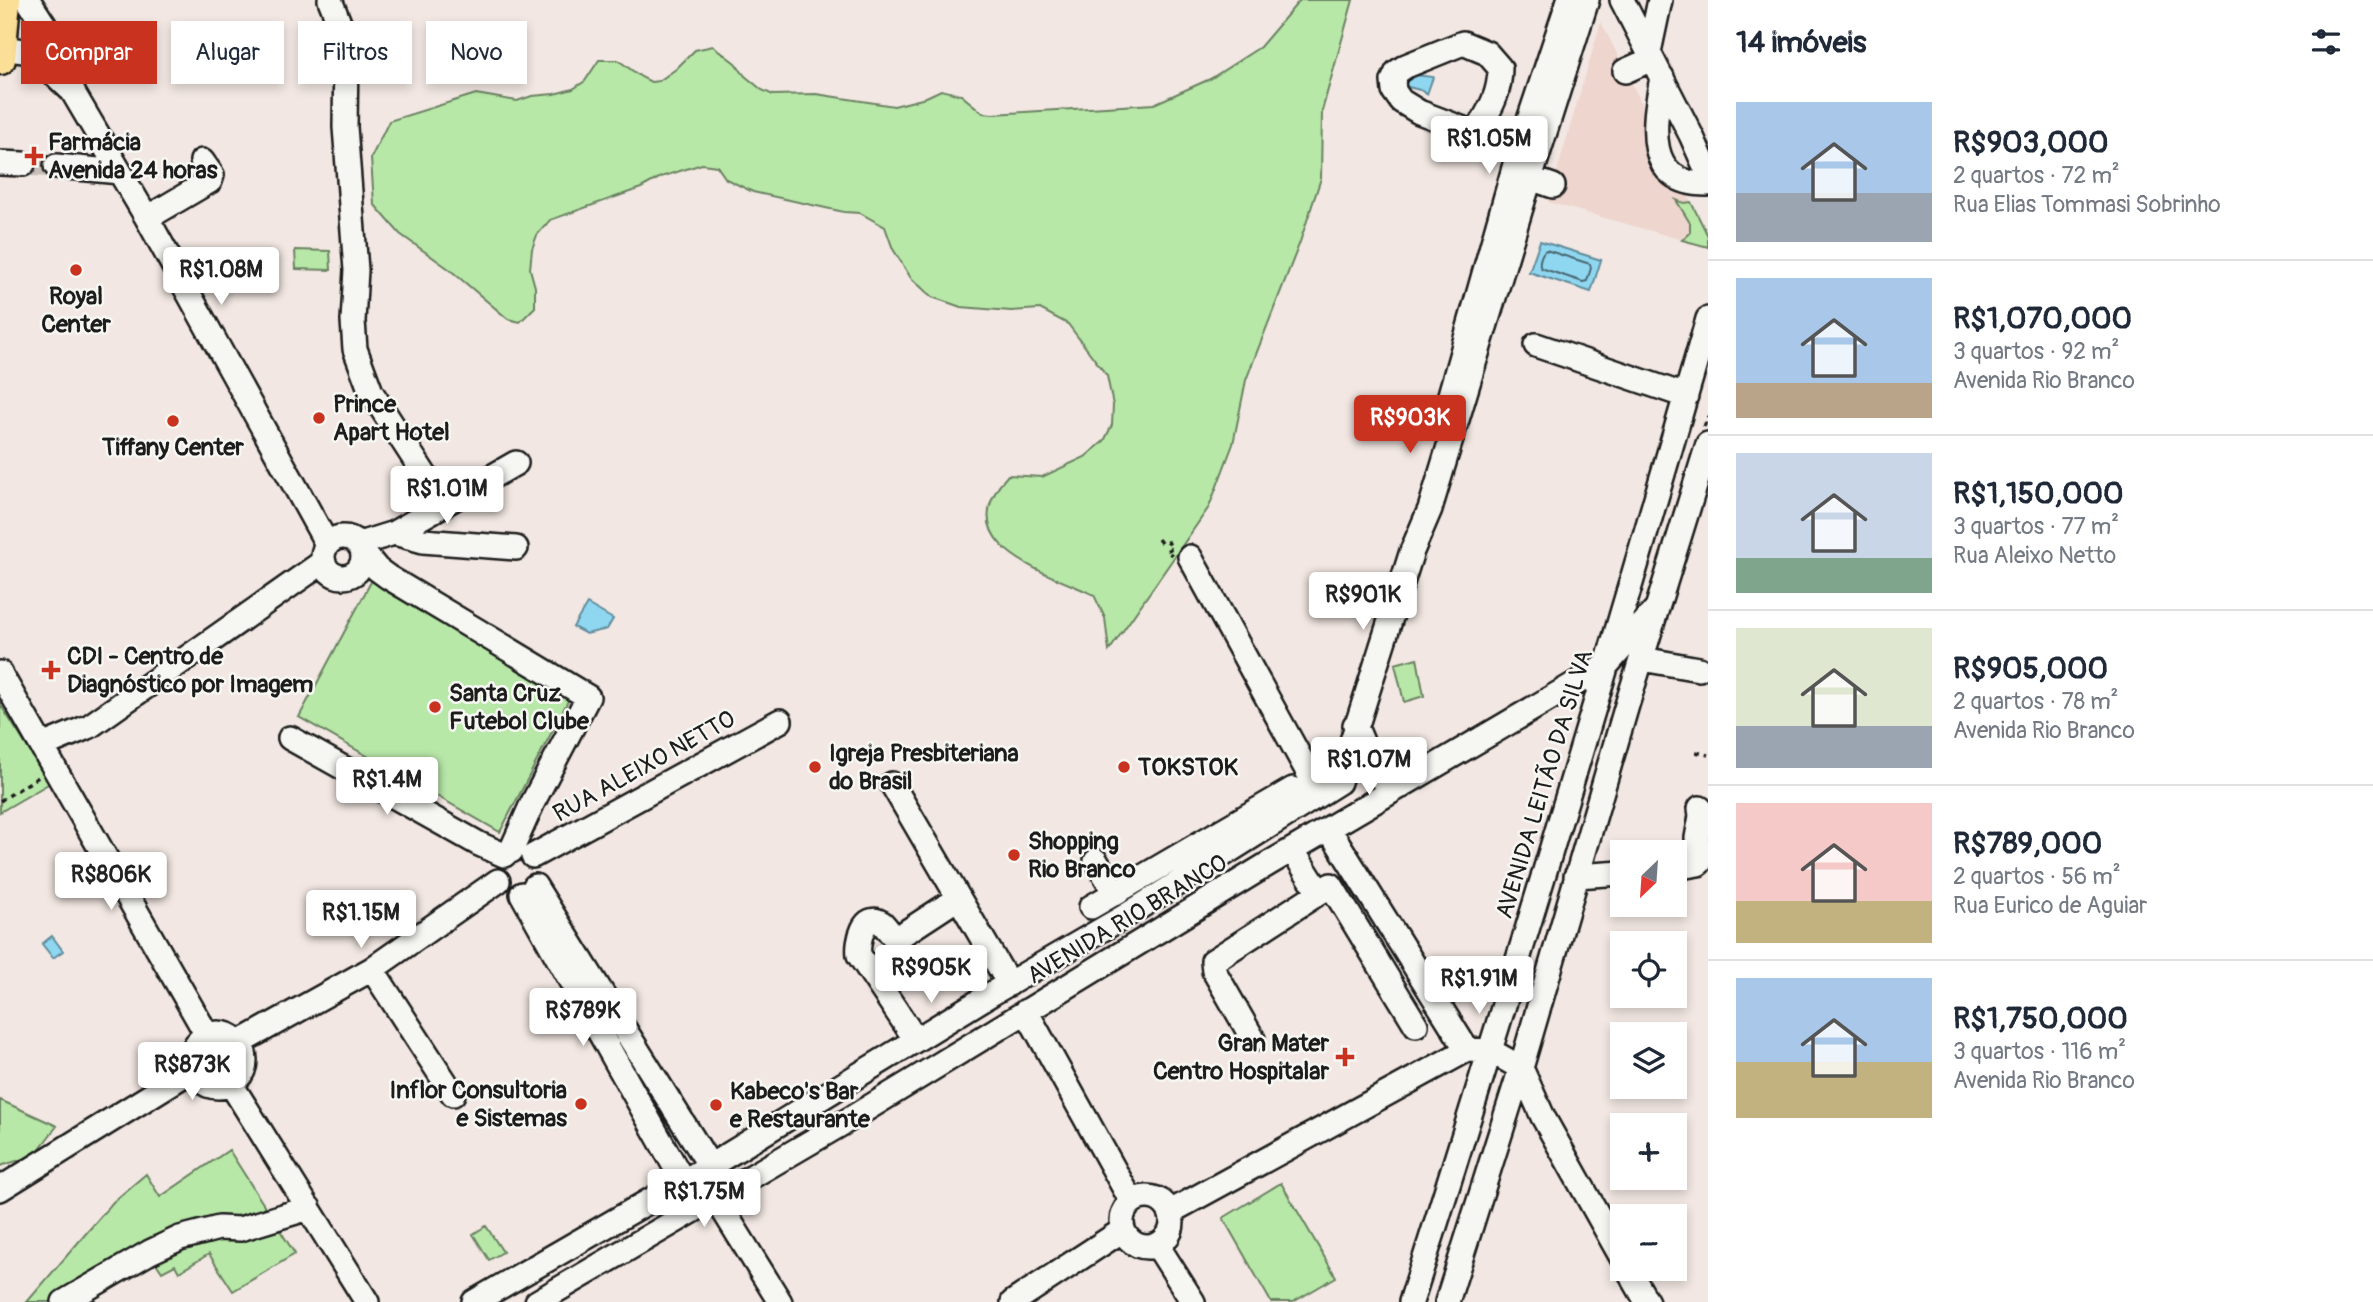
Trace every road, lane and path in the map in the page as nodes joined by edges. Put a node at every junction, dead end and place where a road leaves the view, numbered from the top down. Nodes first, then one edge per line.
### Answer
1 (5, 0) edge
2 (29, 0) edge
3 (330, 0) edge
4 (1569, 0) edge
5 (1587, 0) edge
6 (1622, 0) edge
7 (1660, 0) edge
8 (42, 21) edge
9 (1, 48) edge
10 (21, 51) edge
11 (0, 59) edge
12 (1654, 63) junction
13 (1625, 71) dead end
14 (64, 84) edge
15 (70, 84) edge
16 (74, 94) junction
17 (1476, 133) junction
18 (1700, 143) edge
19 (1519, 150) junction
20 (202, 161) dead end
21 (56, 166) tunnel mouth
22 (120, 172) junction
23 (1708, 173) edge
24 (1530, 178) junction
25 (1708, 184) edge
26 (1553, 186) dead end
27 (147, 218) junction
28 (1708, 319) edge
29 (1536, 345) dead end
30 (1686, 396) junction
31 (1708, 444) edge
32 (516, 463) dead end
33 (443, 503) junction
34 (394, 533) junction
35 (361, 548) junction
36 (516, 548) dead end
37 (1412, 551) junction
38 (325, 553) junction
39 (1190, 558) dead end
40 (1656, 609) junction
41 (1642, 659) junction
42 (1607, 665) junction
43 (1699, 669) dead end
44 (0, 673) edge
45 (1566, 690) junction
46 (1593, 709) junction
47 (780, 721) dead end
48 (1355, 725) junction
49 (90, 726) junction
50 (290, 737) dead end
51 (42, 746) junction
52 (1696, 752) dead end
53 (1708, 755) edge
54 (54, 767) junction
55 (892, 784) dead end
56 (1402, 786) junction
57 (1329, 788) junction
58 (0, 801) edge
59 (1284, 802) junction
60 (1700, 808) dead end
61 (1329, 829) junction
62 (1293, 851) junction
63 (516, 854) junction
64 (1096, 861) dead end
65 (1687, 866) edge
66 (1610, 874) edge
67 (1576, 876) junction
68 (498, 881) junction
69 (528, 890) junction
70 (1319, 891) junction
71 (1115, 892) junction
72 (958, 898) junction
73 (1091, 907) dead end
74 (372, 969) junction
75 (1009, 984) junction
76 (1026, 1011) junction
77 (1416, 1026) dead end
78 (206, 1035) junction
79 (1253, 1039) dead end
80 (916, 1040) junction
81 (239, 1043) junction
82 (1467, 1050) junction
83 (1491, 1051) junction
84 (1521, 1068) junction
85 (192, 1070) junction
86 (231, 1084) junction
87 (453, 1094) dead end
88 (1506, 1113) junction
89 (1543, 1117) junction
90 (710, 1166) junction
91 (683, 1181) junction
92 (5, 1182) edge
93 (715, 1198) junction
94 (1132, 1202) junction
95 (309, 1208) junction
96 (1170, 1212) junction
97 (1123, 1230) junction
98 (1610, 1237) edge
99 (1157, 1245) junction
100 (1635, 1281) edge
101 (64, 1302) edge
102 (367, 1302) edge
103 (474, 1302) edge
104 (537, 1302) edge
105 (780, 1302) edge
106 (1013, 1302) edge
107 (1193, 1302) edge
108 (1411, 1302) edge
109 (1447, 1302) edge
110 (1647, 1302) edge

1 - 9 main road
2 - 8 street
3 - 33 street
4 - 19 street
5 - 24 street
6 - 12 street
7 - 12 street
9 - 10 street
9 - 11 main road
12 - 13 street
12 - 18 street
12 - 25 street
14 - 16 street
15 - 16 street
16 - 22 street
17 - 17 street
17 - 19 street
18 - 23 street
19 - 37 street
20 - 27 street
21 - 22 street
22 - 27 street
24 - 26 street
24 - 37 street
27 - 38 street
28 - 30 street, AVENIDA LEITÃO DA SILVA
29 - 30 street
30 - 42 street, AVENIDA LEITÃO DA SILVA
31 - 40 street
32 - 33 street
33 - 34 street
34 - 35 street
34 - 36 street
35 - 38 street
35 - 38 street
35 - 63 street
37 - 48 street
38 - 49 street
39 - 57 street
40 - 41 street
40 - 42 street
41 - 43 street
41 - 67 street
42 - 45 street, AVENIDA RIO BRANCO
42 - 46 street, AVENIDA LEITÃO DA SILVA
44 - 51 street
45 - 46 street
45 - 56 street, AVENIDA RIO BRANCO
46 - 83 street, AVENIDA LEITÃO DA SILVA
47 - 63 street, RUA ALEIXO NETTO
48 - 56 street
48 - 57 street
49 - 51 street
49 - 54 street
50 - 63 street
51 - 54 street
52 - 53 path
54 - 58 path
54 - 78 street
55 - 72 street
56 - 61 street, AVENIDA RIO BRANCO
57 - 59 street, AVENIDA RIO BRANCO
59 - 71 street
59 - 75 street, AVENIDA RIO BRANCO
60 - 65 street
61 - 62 street, AVENIDA RIO BRANCO
61 - 82 street
62 - 70 street
62 - 76 street, AVENIDA RIO BRANCO
63 - 68 street
63 - 69 street
64 - 71 street
66 - 67 street
67 - 84 street
68 - 69 street
68 - 74 street
69 - 90 street
69 - 91 street
70 - 77 street
70 - 79 street
71 - 73 street
72 - 75 street
72 - 80 street
74 - 81 street
74 - 87 street
75 - 80 street, AVENIDA RIO BRANCO
76 - 93 street, AVENIDA RIO BRANCO
76 - 94 street
78 - 81 street
78 - 85 street
80 - 90 street, AVENIDA RIO BRANCO
81 - 86 street
82 - 83 street
82 - 96 street
83 - 84 street
83 - 108 street, AVENIDA LEITÃO DA SILVA
84 - 88 street
84 - 89 street
85 - 86 street
85 - 92 street
86 - 95 street
88 - 89 street
88 - 109 street
89 - 98 street
90 - 91 street, AVENIDA RIO BRANCO
90 - 93 street
91 - 93 street
91 - 103 street, AVENIDA RIO BRANCO
93 - 104 street, AVENIDA RIO BRANCO
93 - 105 street
94 - 96 street
94 - 97 street
95 - 101 street
95 - 102 street
96 - 99 street
97 - 99 street
97 - 106 street
99 - 107 street
100 - 110 street

